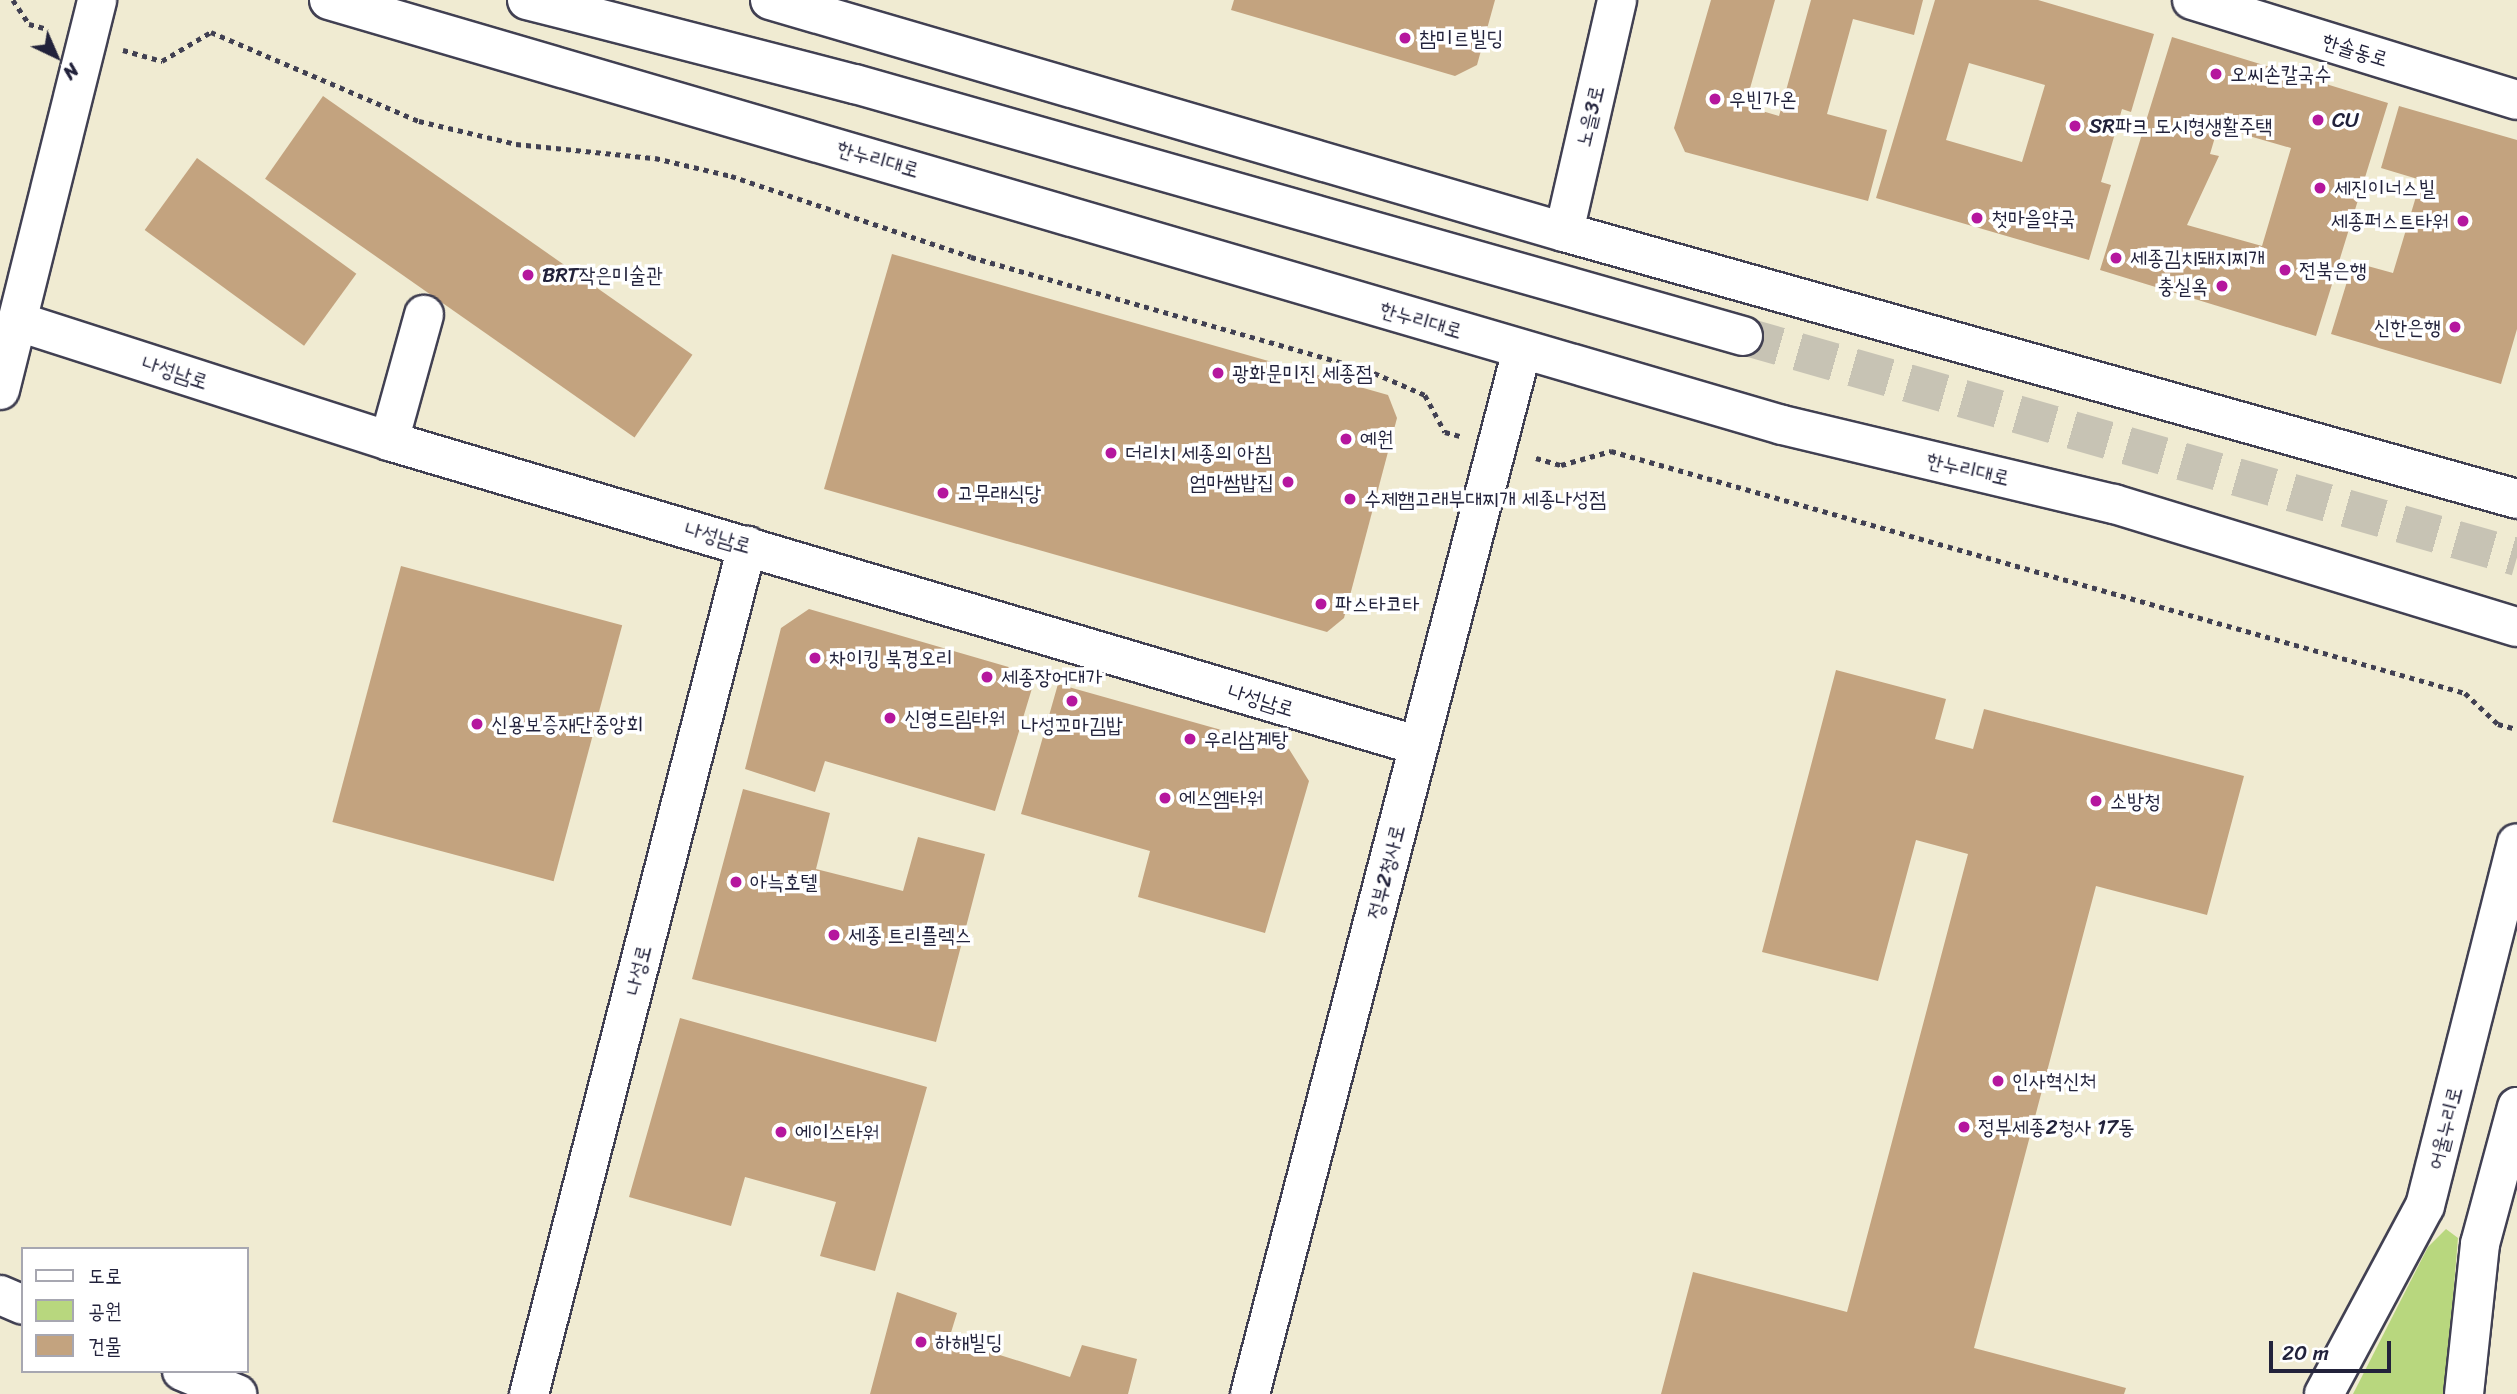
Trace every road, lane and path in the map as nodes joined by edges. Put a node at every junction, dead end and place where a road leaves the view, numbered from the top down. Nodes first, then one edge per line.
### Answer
1 (13, 0) edge
2 (97, 0) edge
3 (329, 0) edge
4 (527, 0) edge
5 (770, 0) edge
6 (1617, 0) edge
7 (2192, 0) edge
8 (29, 24) dead end
9 (162, 61) dead end
10 (2517, 100) edge
11 (1564, 232) junction
12 (424, 315) dead end
13 (19, 322) junction
14 (1743, 336) tunnel mouth
15 (1522, 350) junction
16 (0, 390) edge
17 (1445, 432) dead end
18 (389, 440) junction
19 (1561, 465) dead end
20 (2517, 499) edge
21 (747, 546) junction
22 (2517, 627) edge
23 (2517, 729) edge
24 (1419, 746) junction
25 (2517, 843) edge
26 (2517, 1107) edge
27 (0, 1295) edge
28 (21, 1303) edge
29 (187, 1373) edge
30 (237, 1394) edge
31 (528, 1394) edge
32 (1250, 1394) edge
33 (2324, 1394) edge
34 (2464, 1394) edge

1 - 8 path
2 - 13 street
3 - 15 street, 한누리대로
4 - 14 street
5 - 11 street
6 - 11 street, 노을3로
7 - 10 street, 한솔동로
9 - 17 path
11 - 20 street
12 - 18 street
13 - 16 street
13 - 18 street, 나성남로
15 - 22 street, 한누리대로
15 - 24 street, 정부2청사로
18 - 21 street, 나성남로
19 - 23 path
21 - 24 street, 나성남로
21 - 31 street, 나성로
24 - 32 street, 정부2청사로
25 - 33 street, 어울누리로
26 - 34 street
27 - 28 street
29 - 30 street

